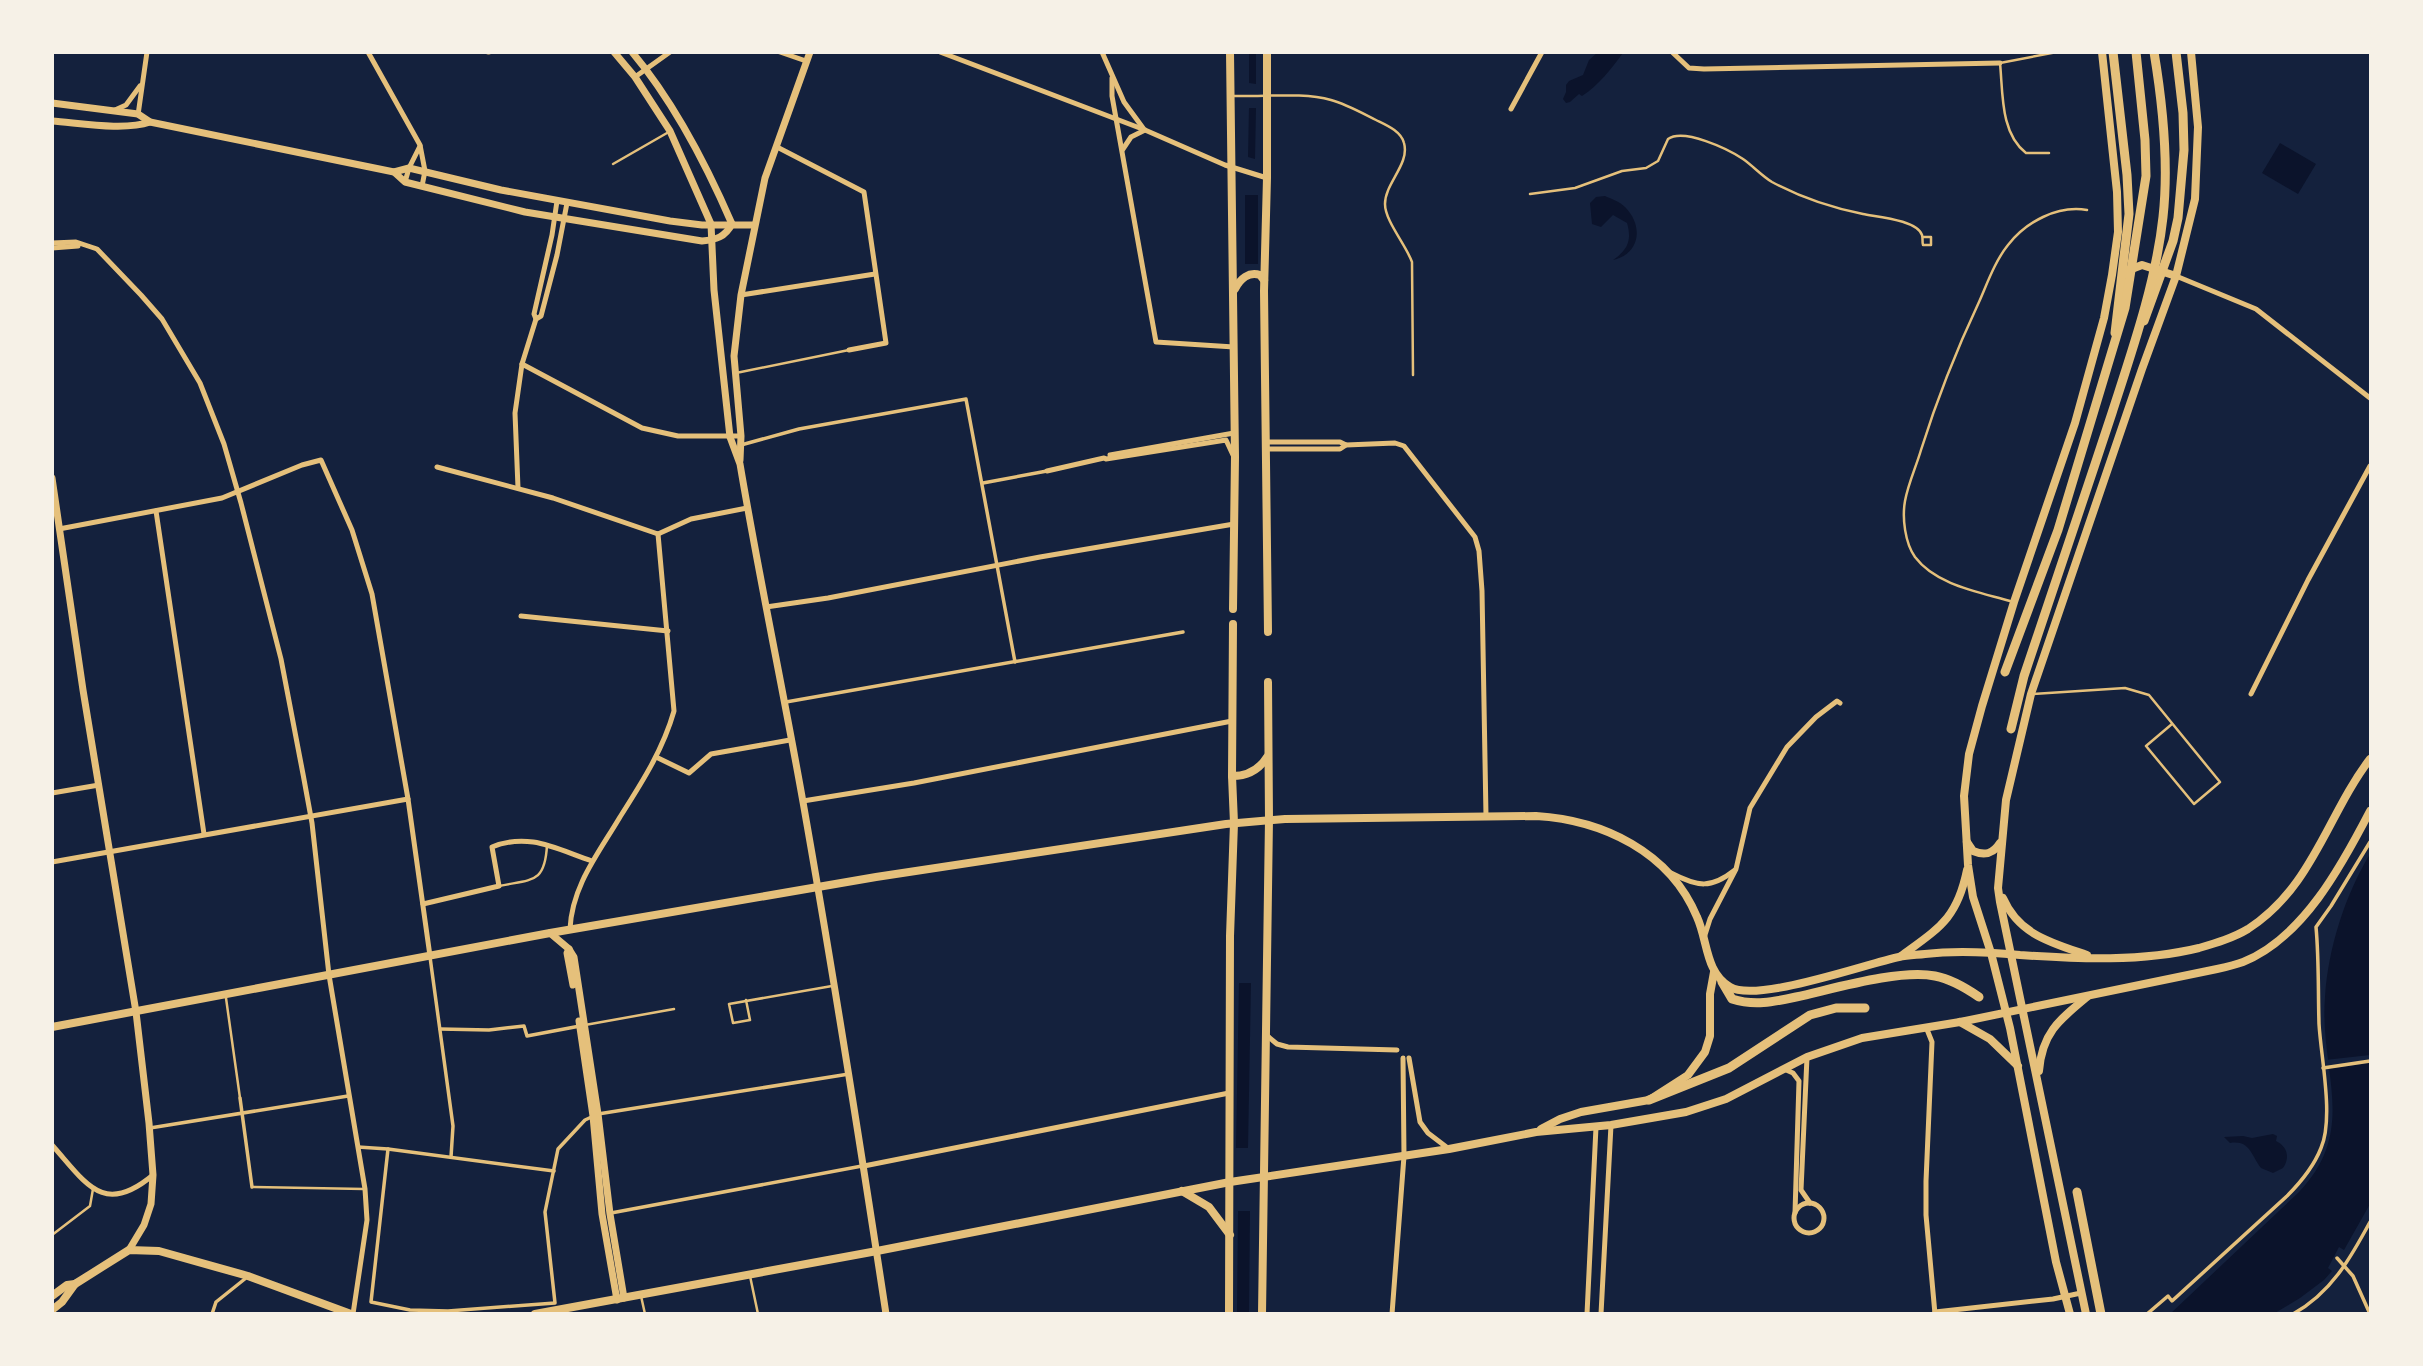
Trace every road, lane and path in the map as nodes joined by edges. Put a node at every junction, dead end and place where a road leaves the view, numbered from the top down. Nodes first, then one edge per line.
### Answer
1 (147, 52) edge
2 (368, 52) edge
3 (614, 52) edge
4 (632, 52) edge
5 (670, 52) edge
6 (780, 52) edge
7 (810, 52) edge
8 (940, 52) edge
9 (1102, 52) edge
10 (1230, 52) edge
11 (1266, 52) edge
12 (1542, 52) edge
13 (1672, 52) edge
14 (2057, 52) edge
15 (2102, 52) edge
16 (2113, 52) edge
17 (2136, 52) edge
18 (2154, 52) edge
19 (2176, 52) edge
20 (2190, 52) edge
21 (806, 61) junction
22 (2000, 63) junction
23 (646, 69) junction
24 (635, 77) junction
25 (1112, 78) junction
26 (142, 84) junction
27 (1231, 96) junction
28 (1267, 97) junction
29 (52, 103) edge
30 (1511, 109) dead end
31 (111, 111) junction
32 (138, 114) junction
33 (1116, 119) junction
34 (57, 121) edge
35 (150, 122) junction
36 (141, 125) junction
37 (52, 127) edge
38 (1145, 130) junction
39 (670, 131) junction
40 (420, 145) junction
41 (777, 147) junction
42 (1123, 149) junction
43 (2049, 153) dead end
44 (613, 164) dead end
45 (409, 167) junction
46 (1232, 167) junction
47 (425, 171) junction
48 (394, 172) junction
49 (1267, 178) junction
50 (405, 182) junction
51 (422, 186) junction
52 (1530, 194) dead end
53 (556, 201) junction
54 (567, 203) junction
55 (2087, 210) dead end
56 (555, 217) junction
57 (565, 219) junction
58 (711, 224) junction
59 (732, 224) junction
60 (754, 225) junction
61 (1923, 237) dead end
62 (710, 240) junction
63 (52, 246) edge
64 (875, 274) junction
65 (2172, 277) junction
66 (1264, 280) junction
67 (1233, 293) junction
68 (741, 295) junction
69 (2104, 318) junction
70 (536, 319) junction
71 (2136, 338) junction
72 (2117, 341) junction
73 (1234, 347) junction
74 (849, 350) joint
75 (523, 364) junction
76 (735, 374) junction
77 (1413, 375) dead end
78 (2371, 398) edge
79 (1234, 433) junction
80 (730, 437) junction
81 (741, 441) junction
82 (1267, 446) junction
83 (1166, 447) junction
84 (1235, 457) junction
85 (740, 464) junction
86 (2371, 466) edge
87 (437, 467) dead end
88 (1047, 471) joint
89 (233, 474) junction
90 (52, 478) edge
91 (982, 483) junction
92 (518, 488) junction
93 (246, 489) junction
94 (238, 492) junction
95 (747, 508) junction
96 (156, 511) junction
97 (1234, 524) junction
98 (56, 529) edge
99 (659, 534) junction
100 (998, 566) junction
101 (2014, 602) junction
102 (766, 607) junction
103 (1233, 609) dead end
104 (521, 616) dead end
105 (1233, 624) dead end
106 (668, 631) junction
107 (1183, 632) dead end
108 (1268, 632) dead end
109 (1015, 662) junction
110 (2005, 672) dead end
111 (1268, 682) dead end
112 (2031, 694) junction
113 (2251, 694) dead end
114 (784, 702) junction
115 (1840, 703) dead end
116 (1232, 721) junction
117 (2172, 724) junction
118 (2011, 729) dead end
119 (790, 740) junction
120 (1268, 756) junction
121 (656, 757) junction
122 (2371, 759) edge
123 (1232, 776) junction
124 (99, 785) junction
125 (52, 793) edge
126 (408, 799) junction
127 (803, 801) junction
128 (2371, 811) edge
129 (310, 814) junction
130 (1486, 816) junction
131 (1269, 819) junction
132 (1234, 823) junction
133 (204, 834) junction
134 (1966, 840) junction
135 (2001, 840) junction
136 (2371, 842) edge
137 (547, 845) junction
138 (111, 852) junction
139 (592, 861) junction
140 (52, 862) edge
141 (1968, 865) junction
142 (1737, 869) junction
143 (1668, 872) junction
144 (499, 886) junction
145 (816, 888) junction
146 (1998, 888) junction
147 (423, 904) junction
148 (570, 929) junction
149 (550, 933) junction
150 (1704, 938) junction
151 (1991, 953) junction
152 (2011, 954) junction
153 (430, 956) junction
154 (1898, 957) junction
155 (2096, 958) junction
156 (1714, 972) junction
157 (329, 975) junction
158 (1723, 982) junction
159 (835, 985) junction
160 (226, 995) junction
161 (2089, 996) junction
162 (1979, 997) dead end
163 (746, 1000) junction
164 (2024, 1007) junction
165 (1866, 1008) dead end
166 (674, 1009) dead end
167 (136, 1012) junction
168 (2006, 1012) junction
169 (1960, 1022) junction
170 (582, 1026) junction
171 (52, 1027) edge
172 (1926, 1027) junction
173 (440, 1029) junction
174 (1265, 1034) junction
175 (1397, 1050) dead end
176 (1807, 1057) junction
177 (2371, 1061) edge
178 (2018, 1066) junction
179 (2323, 1068) junction
180 (1784, 1069) junction
181 (849, 1074) junction
182 (2038, 1081) junction
183 (1228, 1093) junction
184 (348, 1096) junction
185 (240, 1098) joint
186 (1649, 1100) junction
187 (242, 1113) junction
188 (596, 1115) junction
189 (1611, 1125) junction
190 (1596, 1127) junction
191 (150, 1128) junction
192 (1536, 1132) junction
193 (52, 1144) edge
194 (358, 1147) junction
195 (388, 1149) junction
196 (1449, 1149) junction
197 (1404, 1156) junction
198 (451, 1157) junction
199 (864, 1166) junction
200 (554, 1171) junction
201 (1609, 1173) junction
202 (1594, 1174) junction
203 (153, 1175) junction
204 (1263, 1177) junction
205 (1230, 1182) junction
206 (252, 1187) joint
207 (93, 1189) junction
208 (365, 1189) junction
209 (1182, 1191) junction
210 (2077, 1192) dead end
211 (1593, 1201) junction
212 (1607, 1201) junction
213 (1810, 1203) junction
214 (1795, 1213) junction
215 (606, 1214) junction
216 (2371, 1222) edge
217 (52, 1235) edge
218 (1230, 1235) junction
219 (1591, 1238) junction
220 (1605, 1238) junction
221 (129, 1250) junction
222 (877, 1251) junction
223 (2337, 1258) dead end
224 (2346, 1266) junction
225 (750, 1275) junction
226 (248, 1276) junction
227 (75, 1284) junction
228 (54, 1293) edge
229 (2081, 1293) junction
230 (641, 1296) junction
231 (2065, 1296) junction
232 (621, 1299) junction
233 (1587, 1306) junction
234 (1601, 1306) junction
235 (52, 1310) edge
236 (410, 1312) edge
237 (1935, 1313) edge
238 (212, 1314) edge
239 (352, 1314) edge
240 (535, 1314) edge
241 (645, 1314) edge
242 (758, 1314) edge
243 (886, 1314) edge
244 (1229, 1314) edge
245 (1262, 1314) edge
246 (1392, 1314) edge
247 (1587, 1314) edge
248 (1601, 1314) edge
249 (2070, 1314) edge
250 (2086, 1314) edge
251 (2101, 1314) edge
252 (2147, 1314) edge
253 (2293, 1314) edge
254 (2370, 1314) edge

1 - 26 street
2 - 40 street
3 - 24 main road
4 - 23 main road
5 - 23 street
6 - 21 street
7 - 21 main road
8 - 33 street
9 - 25 street
10 - 27 main road
11 - 28 main road
12 - 30 street
13 - 22 street
14 - 22 lane
15 - 69 main road
16 - 72 highway
17 - 72 highway
18 - 71 highway
19 - 71 highway
20 - 65 main road
21 - 41 main road
22 - 43 lane
23 - 24 street
23 - 59 main road
24 - 39 main road
25 - 33 street
25 - 38 street
26 - 31 street
26 - 32 street
27 - 28 lane
27 - 46 main road
28 - 49 main road
28 - 77 lane
29 - 31 main road
31 - 32 main road
32 - 35 main road
32 - 36 street
33 - 38 street
33 - 42 street
34 - 36 main road
34 - 37 main road
35 - 36 main road
35 - 48 main road
38 - 42 street
38 - 46 street
39 - 44 lane
39 - 58 main road
40 - 45 street
40 - 47 street
41 - 60 main road
41 - 64 street
42 - 73 street
45 - 47 main road
45 - 48 main road
45 - 50 street
46 - 49 street
46 - 67 main road
47 - 51 street
47 - 53 main road
48 - 50 main road
49 - 66 main road
50 - 51 main road
51 - 56 main road
52 - 61 lane
53 - 54 main road
53 - 56 street
54 - 57 street
54 - 58 main road
55 - 101 lane
56 - 57 main road
56 - 70 street
57 - 62 main road
57 - 70 street
58 - 59 main road
58 - 62 main road
59 - 60 main road
59 - 62 main road
60 - 68 main road
62 - 80 main road
63 - 89 street
64 - 68 street
64 - 74 street
65 - 69 main road
65 - 78 street
65 - 112 main road
66 - 67 main road
66 - 82 main road
67 - 73 main road
68 - 76 main road
69 - 101 main road
70 - 75 street
71 - 118 highway
72 - 110 highway
73 - 79 main road
74 - 76 lane
75 - 80 street
75 - 92 street
76 - 81 main road
79 - 83 street
79 - 84 main road
80 - 81 street
80 - 85 main road
81 - 85 main road
81 - 91 street
82 - 108 main road
82 - 130 street
83 - 84 street
83 - 88 street
84 - 97 main road
85 - 95 main road
86 - 113 street
87 - 92 street
88 - 91 street
89 - 93 street
89 - 94 street
90 - 98 main road
91 - 100 street
92 - 99 street
93 - 94 street
93 - 126 street
94 - 96 street
94 - 129 street
95 - 99 street
95 - 102 main road
96 - 98 street
96 - 133 street
97 - 100 street
97 - 103 main road
98 - 124 main road
99 - 106 street
100 - 102 street
100 - 109 street
101 - 134 main road
102 - 114 main road
104 - 106 street
105 - 116 main road
106 - 121 street
107 - 109 street
109 - 114 street
111 - 120 main road
112 - 117 lane
112 - 135 main road
114 - 119 main road
115 - 142 street
116 - 123 main road
116 - 127 street
117 - 117 lane
119 - 121 street
119 - 127 main road
120 - 123 main road
120 - 131 main road
121 - 139 street
122 - 155 main road
123 - 132 main road
124 - 125 street
124 - 138 main road
126 - 129 street
126 - 147 street
127 - 145 main road
128 - 161 main road
129 - 133 street
129 - 157 street
130 - 131 main road
130 - 143 main road
131 - 132 main road
131 - 174 main road
132 - 145 main road
132 - 183 main road
133 - 138 street
134 - 135 main road
134 - 141 main road
135 - 146 main road
136 - 179 street
137 - 139 street
137 - 144 lane
137 - 144 street
138 - 140 street
138 - 167 main road
139 - 148 street
141 - 151 main road
141 - 154 main road
142 - 143 street
142 - 150 street
143 - 150 main road
144 - 147 street
145 - 148 main road
145 - 159 main road
146 - 152 main road
146 - 155 main road
147 - 153 street
148 - 149 main road
149 - 153 main road
149 - 170 main road
150 - 156 main road
151 - 152 main road
151 - 154 main road
151 - 168 main road
152 - 155 main road
152 - 164 main road
153 - 157 main road
153 - 173 street
154 - 158 main road
156 - 158 main road
156 - 186 main road
157 - 160 main road
157 - 184 street
158 - 162 highway
159 - 163 lane
159 - 181 main road
160 - 167 main road
160 - 185 lane
161 - 164 main road
161 - 182 main road
163 - 163 lane
164 - 168 main road
164 - 182 main road
165 - 186 highway
166 - 170 lane
167 - 171 main road
167 - 191 main road
168 - 169 main road
168 - 178 main road
169 - 172 main road
169 - 178 main road
170 - 173 street
170 - 188 main road
172 - 176 main road
172 - 237 street
173 - 198 street
174 - 175 street
174 - 204 main road
176 - 180 main road
176 - 213 street
177 - 179 street
178 - 231 main road
179 - 252 street
180 - 189 main road
180 - 214 street
181 - 188 street
181 - 199 main road
182 - 229 main road
183 - 199 street
183 - 205 main road
184 - 187 street
184 - 194 street
185 - 187 street
186 - 192 main road
187 - 191 street
187 - 206 street
188 - 200 street
188 - 215 main road
189 - 190 main road
189 - 201 street
190 - 192 main road
190 - 202 street
191 - 203 main road
192 - 196 main road
193 - 207 street
194 - 195 street
194 - 208 street
195 - 198 street
195 - 236 street
196 - 197 main road
196 - 197 street
197 - 204 main road
197 - 246 street
198 - 200 street
199 - 215 street
199 - 222 main road
200 - 236 street
201 - 202 street
201 - 212 street
202 - 211 street
203 - 207 street
203 - 221 main road
204 - 205 main road
204 - 245 main road
205 - 209 main road
205 - 218 main road
206 - 208 lane
207 - 217 lane
208 - 239 street
209 - 218 main road
209 - 222 main road
210 - 251 highway
211 - 212 street
211 - 219 street
212 - 220 street
213 - 214 street
213 - 214 street
215 - 232 main road
216 - 224 street
218 - 244 main road
219 - 220 street
219 - 233 street
220 - 234 street
221 - 226 main road
221 - 227 main road
222 - 225 main road
222 - 243 main road
223 - 224 street
224 - 253 street
224 - 254 street
225 - 230 main road
225 - 242 lane
226 - 238 street
226 - 239 main road
227 - 228 main road
227 - 235 main road
229 - 231 street
229 - 250 main road
230 - 232 main road
230 - 241 lane
231 - 237 street
231 - 249 main road
232 - 240 main road
233 - 234 street
233 - 247 street
234 - 248 street

